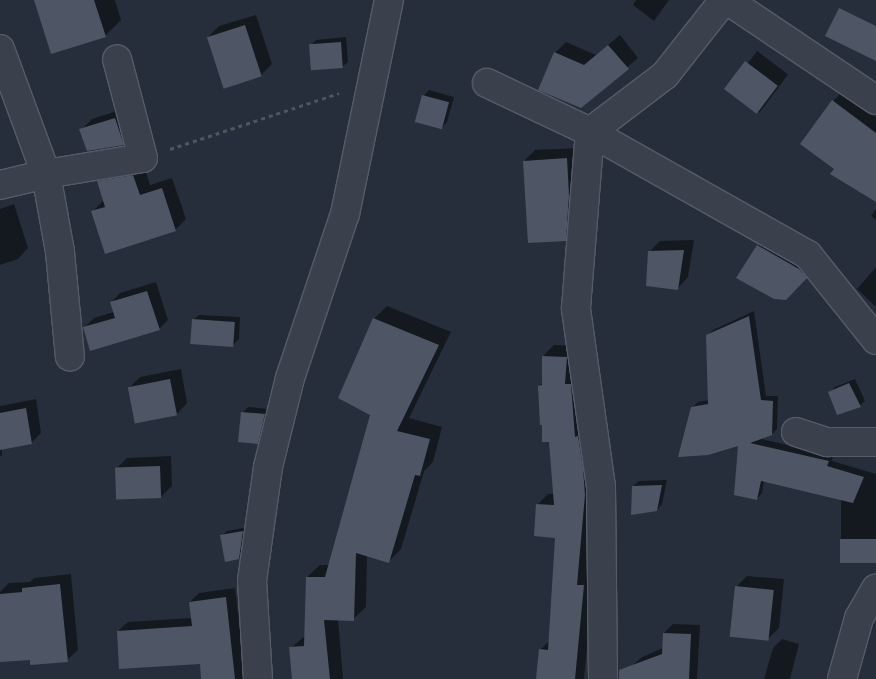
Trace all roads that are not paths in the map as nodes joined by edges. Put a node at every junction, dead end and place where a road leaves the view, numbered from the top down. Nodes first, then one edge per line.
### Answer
1 (389, 0) edge
2 (726, 0) edge
3 (0, 49) edge
4 (117, 59) dead end
5 (487, 83) dead end
6 (876, 100) edge
7 (590, 132) junction
8 (46, 174) junction
9 (0, 186) edge
10 (876, 340) edge
11 (70, 357) dead end
12 (796, 432) dead end
13 (876, 442) edge
14 (876, 589) edge
15 (258, 679) edge
16 (603, 679) edge
17 (842, 679) edge

1 - 15 street
2 - 6 street
2 - 7 street
3 - 8 street
4 - 8 street
5 - 7 street
7 - 10 street
7 - 16 street
8 - 9 street
8 - 11 street
12 - 13 street
14 - 17 street

